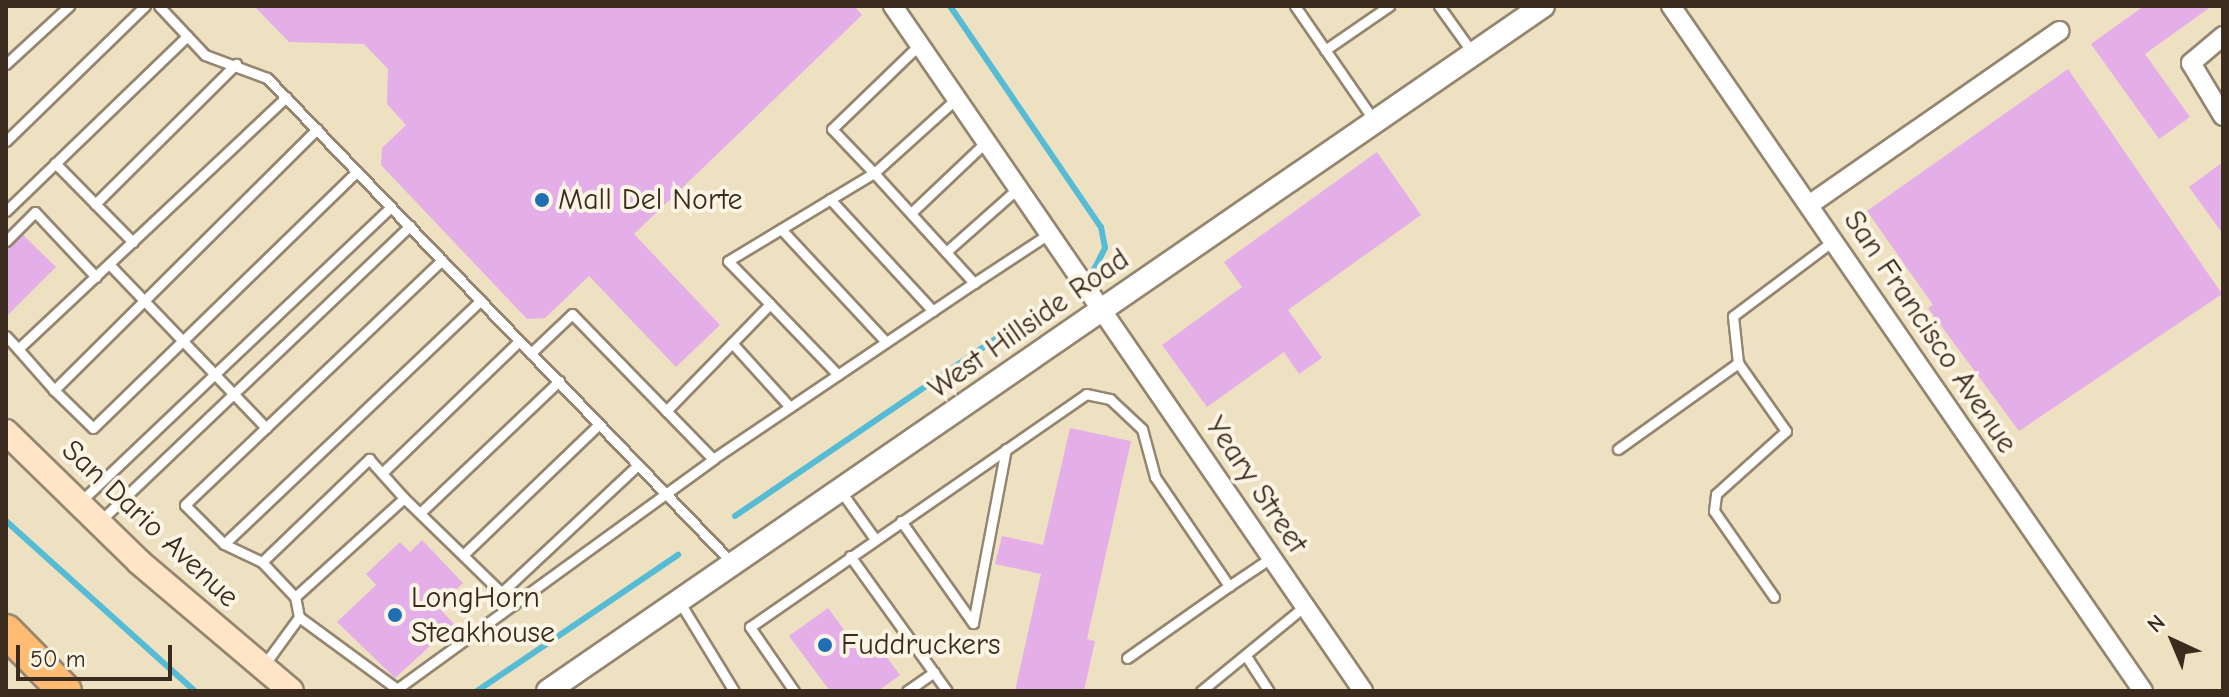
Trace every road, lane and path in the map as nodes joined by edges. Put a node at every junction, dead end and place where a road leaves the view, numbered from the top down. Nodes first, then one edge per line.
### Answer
1 (69, 6) edge
2 (145, 6) edge
3 (159, 6) edge
4 (893, 6) edge
5 (1295, 6) edge
6 (1389, 6) edge
7 (1439, 6) edge
8 (1543, 6) edge
9 (1671, 6) edge
10 (2059, 31) dead end
11 (187, 36) junction
12 (2223, 36) edge
13 (920, 44) junction
14 (1325, 50) junction
15 (1473, 54) junction
16 (6, 64) edge
17 (236, 64) junction
18 (286, 97) junction
19 (957, 98) junction
20 (2223, 116) edge
21 (1375, 122) junction
22 (317, 129) junction
23 (6, 141) edge
24 (987, 141) junction
25 (55, 163) junction
26 (357, 171) junction
27 (874, 173) junction
28 (1019, 187) junction
29 (830, 199) junction
30 (95, 204) junction
31 (1809, 205) junction
32 (391, 207) junction
33 (6, 211) edge
34 (911, 213) junction
35 (410, 226) junction
36 (781, 229) junction
37 (1050, 233) junction
38 (6, 241) edge
39 (1833, 241) junction
40 (133, 242) junction
41 (946, 252) junction
42 (442, 260) junction
43 (109, 264) junction
44 (96, 277) junction
45 (974, 283) junction
46 (144, 300) junction
47 (481, 300) junction
48 (770, 304) junction
49 (1103, 310) junction
50 (933, 311) junction
51 (6, 336) edge
52 (183, 340) junction
53 (519, 341) junction
54 (886, 342) junction
55 (732, 343) junction
56 (18, 349) junction
57 (531, 353) junction
58 (1738, 363) junction
59 (215, 374) junction
60 (838, 375) junction
61 (559, 381) junction
62 (54, 390) junction
63 (234, 393) junction
64 (790, 407) junction
65 (666, 411) junction
66 (599, 424) junction
67 (266, 428) junction
68 (6, 432) edge
69 (1006, 449) junction
70 (1618, 449) dead end
71 (713, 459) junction
72 (638, 465) junction
73 (382, 473) junction
74 (840, 490) junction
75 (668, 496) junction
76 (404, 498) junction
77 (78, 504) junction
78 (420, 513) junction
79 (901, 521) junction
80 (97, 523) junction
81 (875, 539) junction
82 (224, 544) junction
83 (463, 555) junction
84 (850, 556) junction
85 (1272, 557) junction
86 (262, 562) junction
87 (733, 564) junction
88 (1229, 586) junction
89 (501, 593) junction
90 (295, 597) junction
91 (1774, 597) dead end
92 (679, 601) junction
93 (514, 605) junction
94 (1305, 606) junction
95 (299, 617) junction
96 (6, 631) edge
97 (1127, 658) dead end
98 (1248, 659) junction
99 (262, 668) junction
100 (934, 672) junction
101 (65, 691) edge
102 (291, 691) edge
103 (548, 691) edge
104 (734, 691) edge
105 (794, 691) edge
106 (907, 691) edge
107 (947, 691) edge
108 (1201, 691) edge
109 (1269, 691) edge
110 (1363, 691) edge
111 (2143, 691) edge

1 - 16 lane
2 - 23 lane
3 - 11 lane
4 - 13 street, Yeary Street
5 - 14 lane
6 - 14 lane
7 - 15 lane
8 - 15 street, West Hillside Road
9 - 31 street, San Francisco Avenue
10 - 31 street
11 - 17 lane
11 - 25 lane
12 - 20 street
13 - 19 street, Yeary Street
13 - 27 lane
14 - 21 lane
15 - 21 street, West Hillside Road
17 - 18 lane
17 - 30 lane
18 - 22 lane
18 - 40 lane
19 - 24 street, Yeary Street
19 - 27 lane
21 - 49 street, West Hillside Road
22 - 26 lane
22 - 46 lane
24 - 28 street, Yeary Street
24 - 34 lane
25 - 30 lane
25 - 33 lane
26 - 32 lane
26 - 52 lane
27 - 29 lane
27 - 34 lane
28 - 37 street, Yeary Street
28 - 41 lane
29 - 36 lane
29 - 50 lane
30 - 40 lane
31 - 39 street, San Francisco Avenue
32 - 35 lane
32 - 59 lane
34 - 41 lane
35 - 42 lane
35 - 63 lane
36 - 48 lane
36 - 54 lane
37 - 45 lane
37 - 49 street, Yeary Street
38 - 44 lane
39 - 58 lane
39 - 111 street, San Francisco Avenue
40 - 43 lane
41 - 45 lane
42 - 47 lane
42 - 67 lane
43 - 44 lane
43 - 46 lane
44 - 56 lane
45 - 50 lane
46 - 52 lane
46 - 62 lane
47 - 53 lane
47 - 82 lane
48 - 55 lane
48 - 60 lane
49 - 74 street, West Hillside Road
49 - 85 street, Yeary Street
50 - 54 lane
51 - 56 lane
52 - 59 lane
52 - 62 lane
53 - 57 lane
53 - 73 lane
54 - 60 lane
55 - 64 lane
55 - 65 lane
56 - 62 lane
57 - 61 lane
57 - 65 lane
58 - 70 lane
58 - 91 lane
59 - 63 lane
59 - 77 lane
60 - 64 lane
61 - 66 lane
61 - 78 lane
63 - 67 lane
63 - 80 lane
64 - 71 lane
65 - 71 lane
66 - 72 lane
66 - 83 lane
67 - 82 lane
68 - 77 main road, San Dario Avenue
69 - 79 lane
69 - 79 lane
69 - 88 lane
71 - 75 lane
72 - 75 lane
72 - 89 lane
73 - 76 lane
73 - 86 lane
74 - 81 lane
74 - 87 street, West Hillside Road
75 - 87 lane
75 - 93 lane
76 - 78 lane
76 - 90 lane
77 - 80 main road, San Dario Avenue
78 - 83 lane
79 - 81 lane
80 - 99 main road, San Dario Avenue
81 - 84 lane
82 - 86 lane
83 - 89 lane
84 - 100 lane
84 - 105 lane
85 - 88 lane
85 - 94 street, Yeary Street
86 - 90 lane
87 - 92 street, West Hillside Road
88 - 97 lane
89 - 93 lane
90 - 95 lane
92 - 103 street, West Hillside Road
92 - 104 lane
93 - 95 lane
94 - 98 lane
94 - 110 street, Yeary Street
95 - 99 lane
96 - 101 highway
98 - 108 lane
98 - 109 lane
99 - 102 main road, San Dario Avenue
100 - 106 lane
100 - 107 lane

